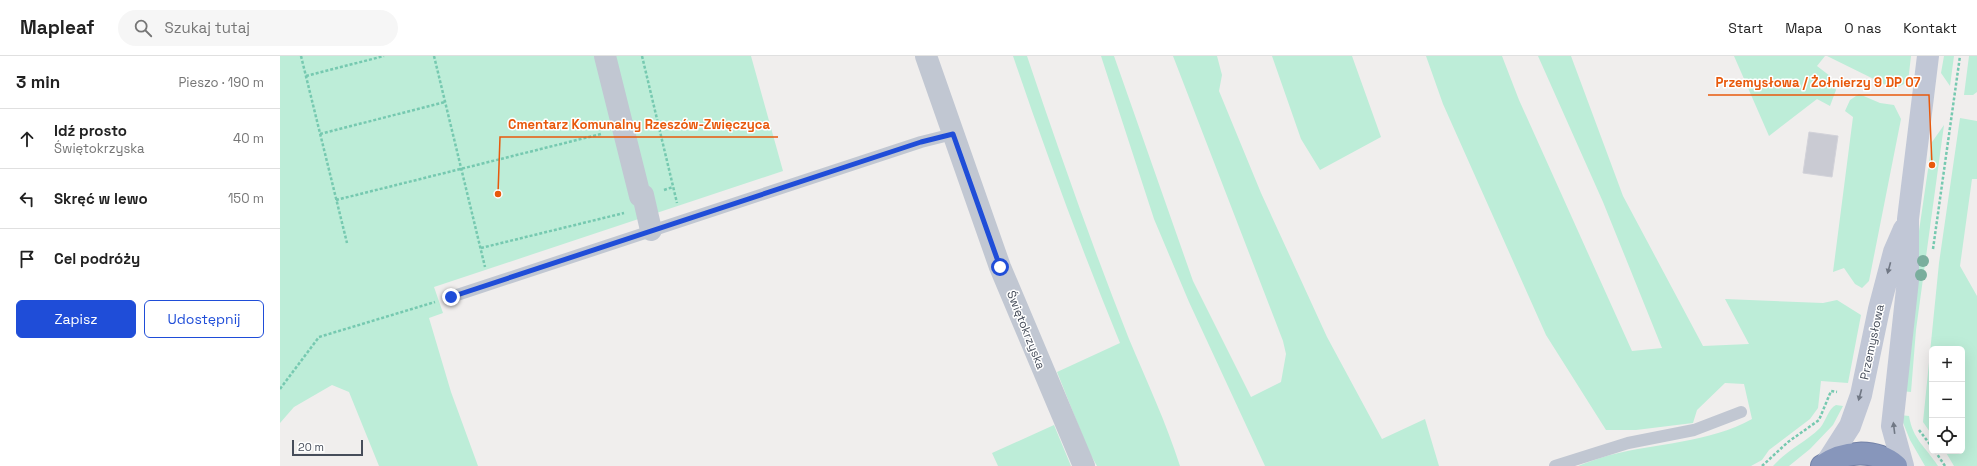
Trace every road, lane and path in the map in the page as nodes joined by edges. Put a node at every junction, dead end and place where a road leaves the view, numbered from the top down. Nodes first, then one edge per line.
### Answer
1 (301, 56) edge
2 (384, 56) edge
3 (434, 56) edge
4 (605, 56) edge
5 (642, 56) edge
6 (926, 56) edge
7 (1928, 56) edge
8 (1960, 56) edge
9 (306, 76) junction
10 (445, 102) junction
11 (623, 128) junction
12 (320, 134) junction
13 (953, 134) junction
14 (461, 170) junction
15 (640, 196) junction
16 (336, 200) junction
17 (677, 204) dead end
18 (1908, 219) junction
19 (651, 230) junction
20 (347, 243) dead end
21 (480, 248) junction
22 (1932, 254) dead end
23 (485, 267) dead end
24 (451, 297) joint
25 (280, 389) edge
26 (1831, 391) dead end
27 (1741, 412) dead end
28 (1917, 425) dead end
29 (1929, 444) edge
30 (1937, 454) edge
31 (1824, 464) edge
32 (1084, 466) edge
33 (1555, 466) edge
34 (1762, 466) edge
35 (1896, 466) edge
36 (1903, 466) edge
37 (1945, 466) edge

1 - 9 path
2 - 9 path
3 - 10 path
4 - 11 street
5 - 17 path
6 - 13 street, Świętokrzyska
7 - 18 street, Przemysłowa
8 - 22 path
9 - 12 path
10 - 12 path
10 - 14 path
11 - 14 path
11 - 15 street
12 - 16 path
13 - 19 lane
13 - 32 street, Świętokrzyska
14 - 16 path
14 - 21 path
15 - 19 street
15 - 21 path
16 - 20 path
18 -> 31 street, Przemysłowa
36 -> 18 street, Przemysłowa
19 - 24 lane
21 - 23 path
24 - 25 path
26 - 34 path
27 - 33 lane
28 - 29 path
30 - 37 path
31 - 35 highway

